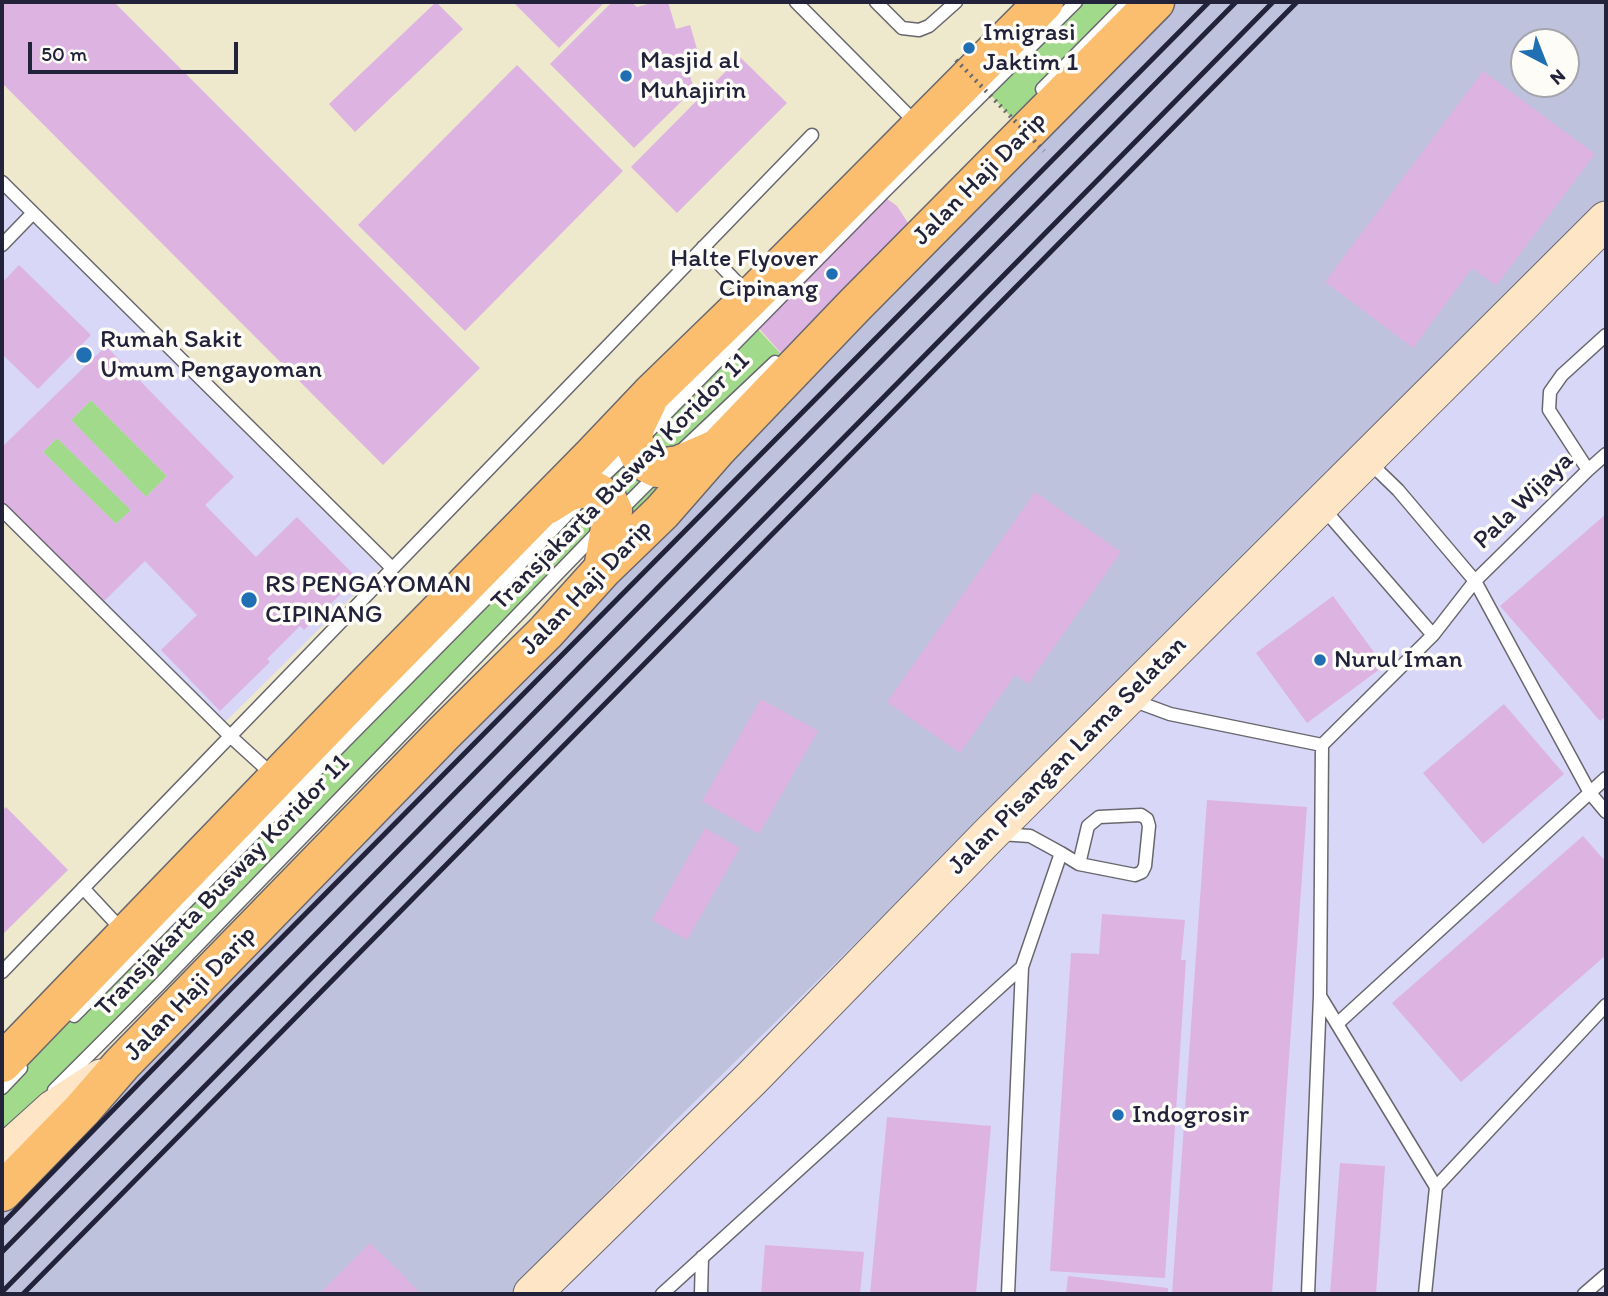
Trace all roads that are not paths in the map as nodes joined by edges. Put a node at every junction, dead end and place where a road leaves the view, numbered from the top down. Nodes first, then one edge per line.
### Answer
1 (796, 2) edge
2 (876, 2) edge
3 (957, 2) edge
4 (1076, 2) edge
5 (1128, 2) edge
6 (1155, 2) edge
7 (1030, 10) edge
8 (1034, 97) dead end
9 (920, 127) junction
10 (812, 135) dead end
11 (2, 182) edge
12 (33, 213) junction
13 (1606, 219) edge
14 (2, 245) edge
15 (703, 247) junction
16 (751, 297) junction
17 (1606, 335) edge
18 (782, 355) dead end
19 (650, 395) junction
20 (718, 448) junction
21 (1606, 454) edge
22 (650, 456) junction
23 (1366, 459) junction
24 (1588, 470) junction
25 (601, 504) junction
26 (1320, 504) junction
27 (2, 510) edge
28 (539, 510) junction
29 (392, 568) junction
30 (603, 569) junction
31 (1475, 582) junction
32 (1433, 635) junction
33 (1126, 698) junction
34 (230, 736) junction
35 (1322, 745) junction
36 (277, 779) junction
37 (1606, 779) edge
38 (1591, 793) junction
39 (1606, 812) edge
40 (990, 834) junction
41 (1061, 852) junction
42 (1079, 864) junction
43 (83, 888) junction
44 (125, 934) junction
45 (1022, 967) junction
46 (2, 972) edge
47 (1320, 996) junction
48 (1606, 1005) edge
49 (1337, 1024) junction
50 (60, 1030) dead end
51 (16, 1061) edge
52 (122, 1065) junction
53 (2, 1088) edge
54 (2, 1145) edge
55 (2, 1155) edge
56 (1436, 1187) junction
57 (2, 1192) edge
58 (702, 1257) junction
59 (1606, 1275) edge
60 (532, 1294) edge
61 (662, 1294) edge
62 (701, 1294) edge
63 (1008, 1294) edge
64 (1308, 1294) edge
65 (1424, 1294) edge
66 (1584, 1294) edge

1 - 9 lane
2 - 3 lane
4 - 22 lane, Transjakarta Busway Koridor 11
5 - 8 lane
6 - 20 main road, Jalan Haji Darip
7 - 9 main road
9 - 16 main road
10 - 15 lane
11 - 12 lane
12 - 14 lane
12 - 29 lane
13 - 23 street, Jalan Pisangan Lama Selatan
15 - 16 lane
15 - 29 lane
16 - 19 main road
17 - 24 lane
18 - 22 lane, Transjakarta Busway Koridor 11
19 - 22 main road
19 - 28 main road
20 - 22 main road
20 - 30 main road, Jalan Haji Darip
21 - 24 lane, Pala Wijaya
22 - 25 lane, Transjakarta Busway Koridor 11
22 - 25 lane, Transjakarta Busway Koridor 11
23 - 26 street, Jalan Pisangan Lama Selatan
23 - 31 lane
24 - 31 lane, Pala Wijaya
25 - 28 main road
25 - 30 main road
25 - 50 lane, Transjakarta Busway Koridor 11
25 - 54 lane, Transjakarta Busway Koridor 11
26 - 32 lane
26 - 33 street, Jalan Pisangan Lama Selatan
27 - 34 lane
28 - 36 main road
29 - 34 lane
30 - 52 main road, Jalan Haji Darip
31 - 32 lane, Pala Wijaya
31 - 38 lane
32 - 35 lane, Pala Wijaya
33 - 35 lane
33 - 40 street, Jalan Pisangan Lama Selatan
34 - 36 lane
34 - 43 lane
35 - 47 lane
36 - 44 main road
37 - 38 lane
38 - 39 lane
38 - 49 lane
40 - 41 lane
40 - 60 street, Jalan Pisangan Lama Selatan
41 - 42 lane
41 - 45 lane
42 - 42 lane
43 - 44 lane
43 - 46 lane
44 - 51 main road
45 - 58 lane
45 - 63 lane
47 - 49 lane
47 - 64 lane
48 - 56 lane
49 - 56 lane
51 - 53 lane
52 - 55 street, Jalan Haji Darip
52 - 57 main road
56 - 65 lane
58 - 61 lane
58 - 62 lane
59 - 66 lane

